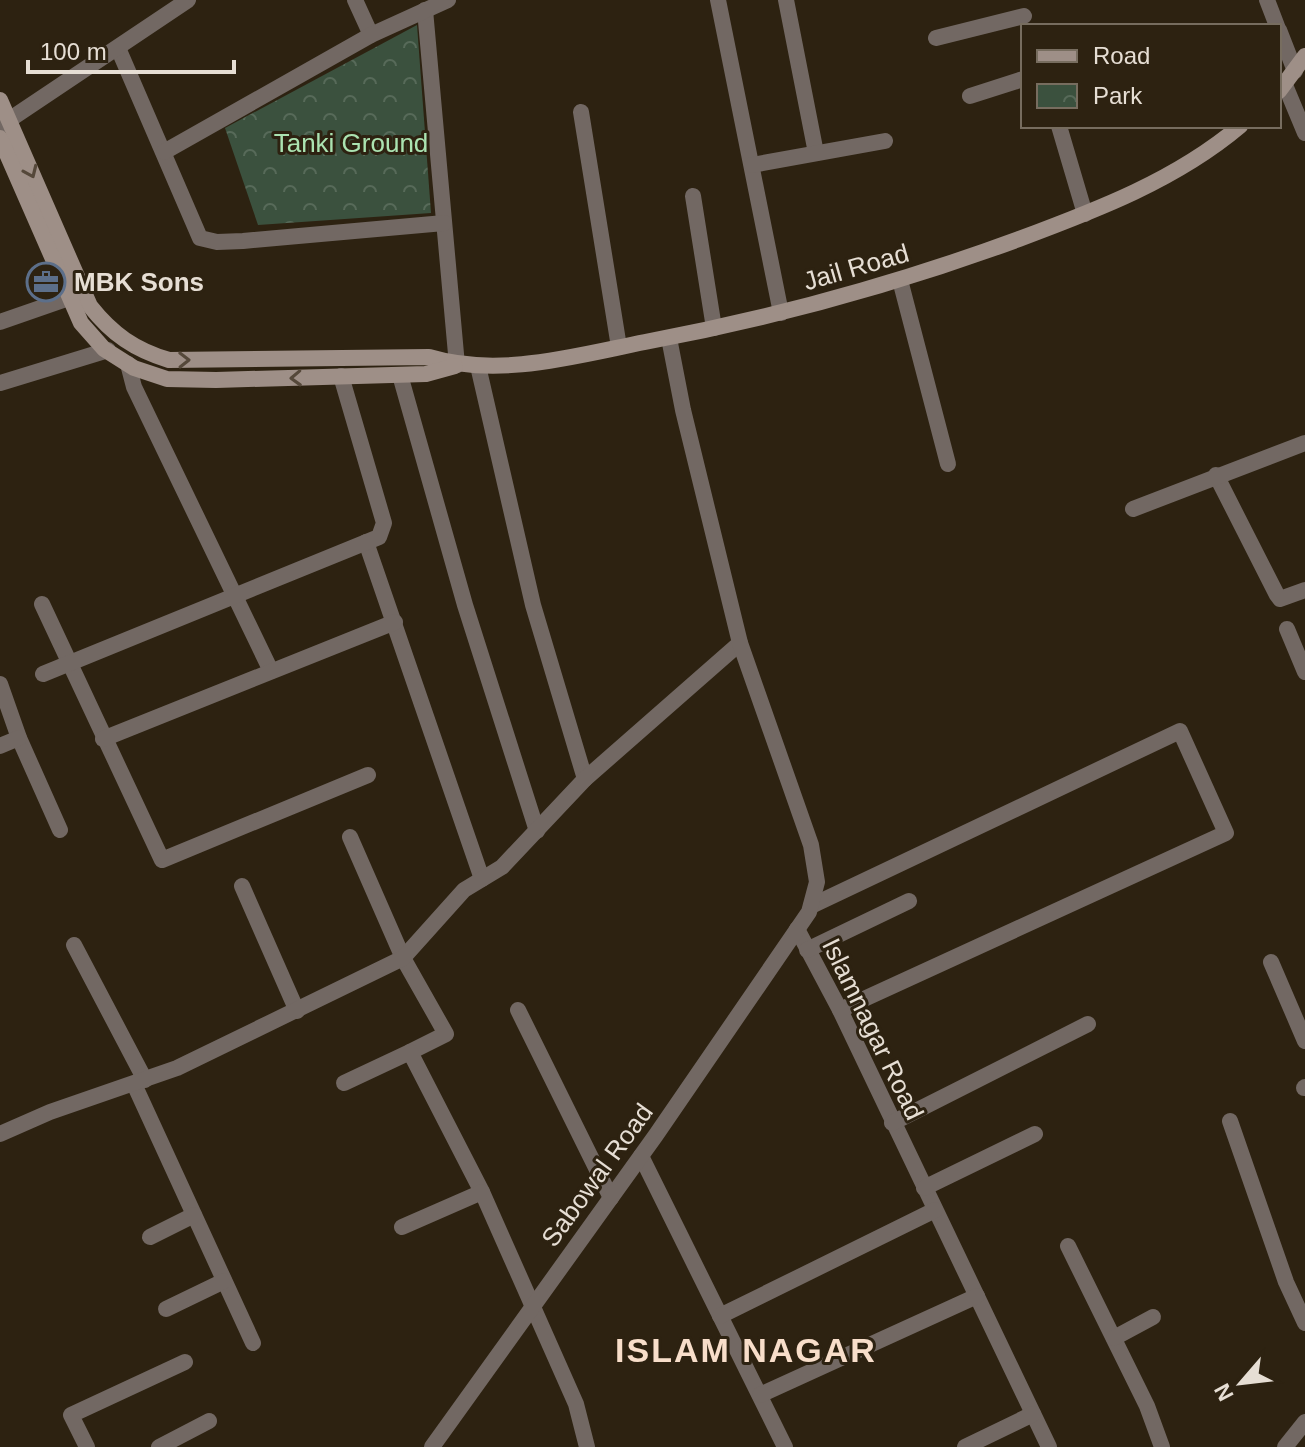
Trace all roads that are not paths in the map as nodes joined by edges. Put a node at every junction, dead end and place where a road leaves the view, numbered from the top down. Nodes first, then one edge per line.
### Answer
1 (188, 0) edge
2 (355, 0) edge
3 (448, 0) edge
4 (718, 0) edge
5 (786, 0) edge
6 (1267, 0) edge
7 (425, 10) junction
8 (1023, 14) edge
9 (1276, 24) edge
10 (371, 35) junction
11 (936, 38) dead end
12 (118, 48) junction
13 (1281, 48) edge
14 (1305, 56) edge
15 (1021, 80) edge
16 (1286, 82) edge
17 (970, 96) dead end
18 (0, 100) edge
19 (581, 112) dead end
20 (4, 124) edge
21 (1060, 128) edge
22 (1238, 128) edge
23 (1305, 133) edge
24 (0, 138) edge
25 (885, 141) dead end
26 (164, 152) junction
27 (816, 153) junction
28 (752, 165) junction
29 (693, 196) dead end
30 (1085, 214) junction
31 (444, 223) junction
32 (900, 280) junction
33 (69, 298) junction
34 (781, 313) junction
35 (0, 322) edge
36 (714, 328) junction
37 (669, 338) junction
38 (123, 340) junction
39 (619, 347) junction
40 (117, 356) junction
41 (457, 365) junction
42 (478, 366) junction
43 (400, 375) junction
44 (341, 376) junction
45 (0, 383) edge
46 (1305, 443) edge
47 (948, 464) dead end
48 (1216, 475) junction
49 (1133, 509) dead end
50 (366, 542) junction
51 (1305, 590) edge
52 (234, 594) junction
53 (42, 604) dead end
54 (395, 622) junction
55 (1287, 629) dead end
56 (740, 643) junction
57 (68, 664) junction
58 (271, 671) junction
59 (1305, 672) edge
60 (43, 674) dead end
61 (0, 684) edge
62 (19, 738) junction
63 (103, 739) junction
64 (0, 746) edge
65 (368, 775) dead end
66 (585, 779) junction
67 (60, 830) dead end
68 (537, 831) junction
69 (350, 837) dead end
70 (482, 879) junction
71 (242, 886) dead end
72 (909, 901) dead end
73 (811, 906) junction
74 (797, 929) junction
75 (74, 945) dead end
76 (807, 950) junction
77 (403, 958) junction
78 (1271, 962) dead end
79 (518, 1010) dead end
80 (840, 1010) junction
81 (297, 1011) junction
82 (1088, 1024) dead end
83 (1305, 1041) edge
84 (410, 1052) junction
85 (140, 1082) junction
86 (344, 1083) dead end
87 (1230, 1121) dead end
88 (892, 1123) junction
89 (0, 1134) edge
90 (1035, 1134) dead end
91 (641, 1156) junction
92 (924, 1188) junction
93 (482, 1192) junction
94 (611, 1198) junction
95 (935, 1210) junction
96 (194, 1215) junction
97 (402, 1227) dead end
98 (150, 1237) dead end
99 (1068, 1246) dead end
100 (224, 1281) junction
101 (977, 1296) junction
102 (532, 1306) junction
103 (166, 1309) dead end
104 (720, 1316) junction
105 (1153, 1317) dead end
106 (1305, 1323) edge
107 (1114, 1338) junction
108 (253, 1343) dead end
109 (185, 1362) dead end
110 (760, 1395) junction
111 (1033, 1414) junction
112 (209, 1421) dead end
113 (1305, 1422) edge
114 (87, 1447) edge
115 (159, 1447) edge
116 (432, 1447) edge
117 (587, 1447) edge
118 (785, 1447) edge
119 (965, 1447) edge
120 (1049, 1447) edge
121 (1162, 1447) edge
122 (1285, 1447) edge

1 - 12 street
2 - 10 street
3 - 7 street
4 - 28 street
5 - 27 street
6 - 9 street
7 - 10 street
7 - 31 street
8 - 11 street
10 - 26 street
12 - 20 street
12 - 26 street
13 - 16 street
14 - 16 main road
15 - 17 street
16 - 23 street
18 - 20 main road
19 - 39 street
20 -> 38 main road
21 - 30 street
22 - 30 main road, Jail Road
24 - 33 main road
25 - 27 street
26 - 31 street
27 - 28 street
28 - 34 street
29 - 36 street
30 - 32 main road, Jail Road
31 - 41 street
32 - 34 main road, Jail Road
32 - 47 street
33 - 35 street
33 - 40 main road
34 - 36 main road, Jail Road
36 - 37 main road, Jail Road
37 - 39 main road, Jail Road
37 - 56 street, Islamnagar Road
38 - 40 main road
38 -> 41 main road
39 - 42 main road, Jail Road
44 -> 40 main road
40 - 45 street
40 - 52 street
41 - 42 main road, Jail Road
41 - 43 main road
42 - 66 street
43 - 44 main road
43 - 68 street
44 - 50 street
46 - 48 street
48 - 49 street
48 - 51 street
50 - 52 street
50 - 54 street
52 - 57 street
52 - 58 street
53 - 57 street
54 - 58 street
54 - 70 street
55 - 59 street
56 - 66 street
56 - 73 street, Islamnagar Road
57 - 60 street
57 - 63 street
58 - 63 street
61 - 62 street
62 - 64 street
62 - 67 street
63 - 65 street
66 - 68 street
68 - 70 street
69 - 77 street
70 - 77 street
71 - 81 street
72 - 76 street
73 - 74 street, Islamnagar Road
73 - 80 street
74 - 76 street, Islamnagar Road
74 - 91 street, Sabowal Road
75 - 85 street
76 - 80 street, Islamnagar Road
77 - 81 street
77 - 84 street
78 - 83 street
79 - 94 street
80 - 88 street, Islamnagar Road
81 - 85 street
82 - 88 street
84 - 86 street
84 - 93 street
85 - 89 street
85 - 96 street
87 - 106 street
88 - 92 street, Islamnagar Road
90 - 92 street
91 - 94 street, Sabowal Road
91 - 104 street
92 - 95 street, Islamnagar Road
93 - 97 street
93 - 102 street
94 - 102 street, Sabowal Road
95 - 101 street, Islamnagar Road
95 - 104 street
96 - 98 street
96 - 100 street
99 - 107 street
100 - 103 street
100 - 108 street
101 - 110 street
101 - 111 street, Islamnagar Road
102 - 116 street, Sabowal Road
102 - 117 street
104 - 110 street
105 - 107 street
107 - 121 street
109 - 114 street
110 - 118 street
111 - 119 street
111 - 120 street, Islamnagar Road
112 - 115 street
113 - 122 street

